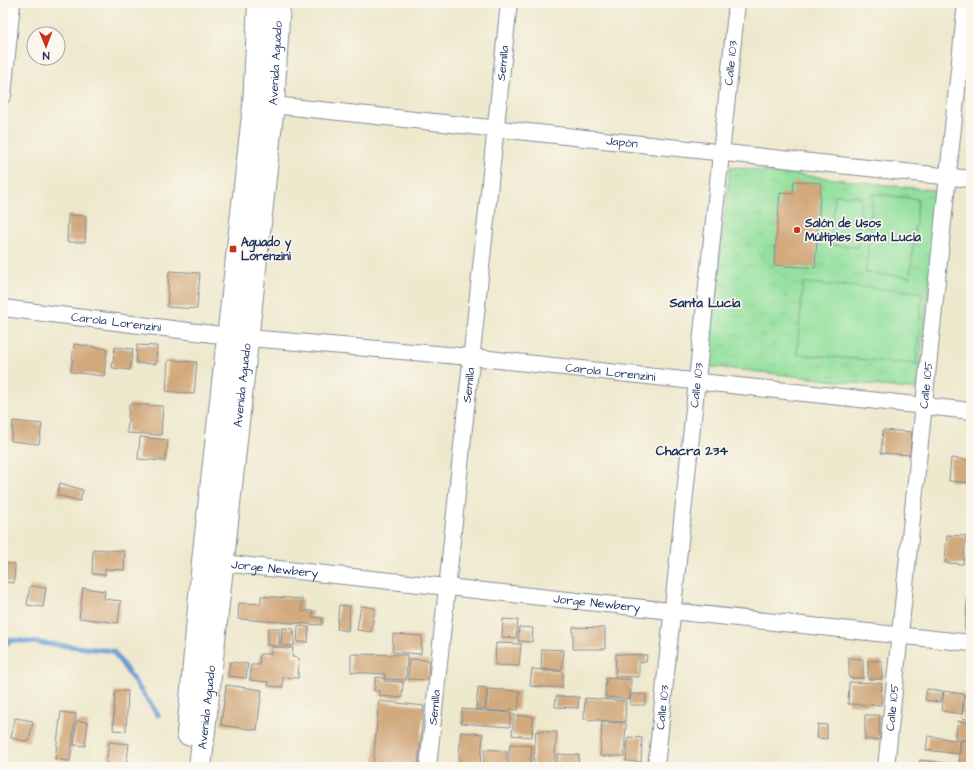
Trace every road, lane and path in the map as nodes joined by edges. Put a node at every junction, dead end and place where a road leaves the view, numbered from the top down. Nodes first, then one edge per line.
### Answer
1 (12, 3) edge
2 (258, 3) edge
3 (279, 3) edge
4 (509, 3) edge
5 (737, 3) edge
6 (966, 3) edge
7 (3, 95) edge
8 (273, 105) junction
9 (496, 128) junction
10 (721, 152) junction
11 (948, 176) junction
12 (971, 179) edge
13 (3, 308) edge
14 (238, 337) junction
15 (471, 358) junction
16 (697, 382) junction
17 (924, 406) junction
18 (971, 411) edge
19 (222, 564) junction
20 (448, 587) junction
21 (673, 611) junction
22 (901, 635) junction
23 (971, 643) edge
24 (185, 767) edge
25 (200, 767) edge
26 (428, 767) edge
27 (656, 767) edge
28 (886, 767) edge

1 - 7 street
2 - 14 main road, Avenida Aguado
3 - 8 main road, Avenida Aguado
4 - 9 street, Semilla
5 - 10 street, Calle 103
6 - 11 street, Calle 105
8 - 9 street, Japón
8 - 14 main road, Avenida Aguado
9 - 10 street, Japón
9 - 15 street, Semilla
10 - 11 street, Japón
10 - 16 street, Calle 103
11 - 12 street, Japón
11 - 17 street, Calle 105
13 - 14 street, Carola Lorenzini
14 - 15 street, Carola Lorenzini
14 - 19 main road, Avenida Aguado
14 - 24 main road, Avenida Aguado
15 - 16 street, Carola Lorenzini
15 - 20 street, Semilla
16 - 17 street, Carola Lorenzini
16 - 21 street, Calle 103
17 - 18 street, Carola Lorenzini
17 - 22 street, Calle 105
19 - 20 street, Jorge Newbery
19 - 25 main road, Avenida Aguado
20 - 21 street, Jorge Newbery
20 - 26 street, Semilla
21 - 22 street, Jorge Newbery
21 - 27 street, Calle 103
22 - 23 street, Jorge Newbery
22 - 28 street, Calle 105

